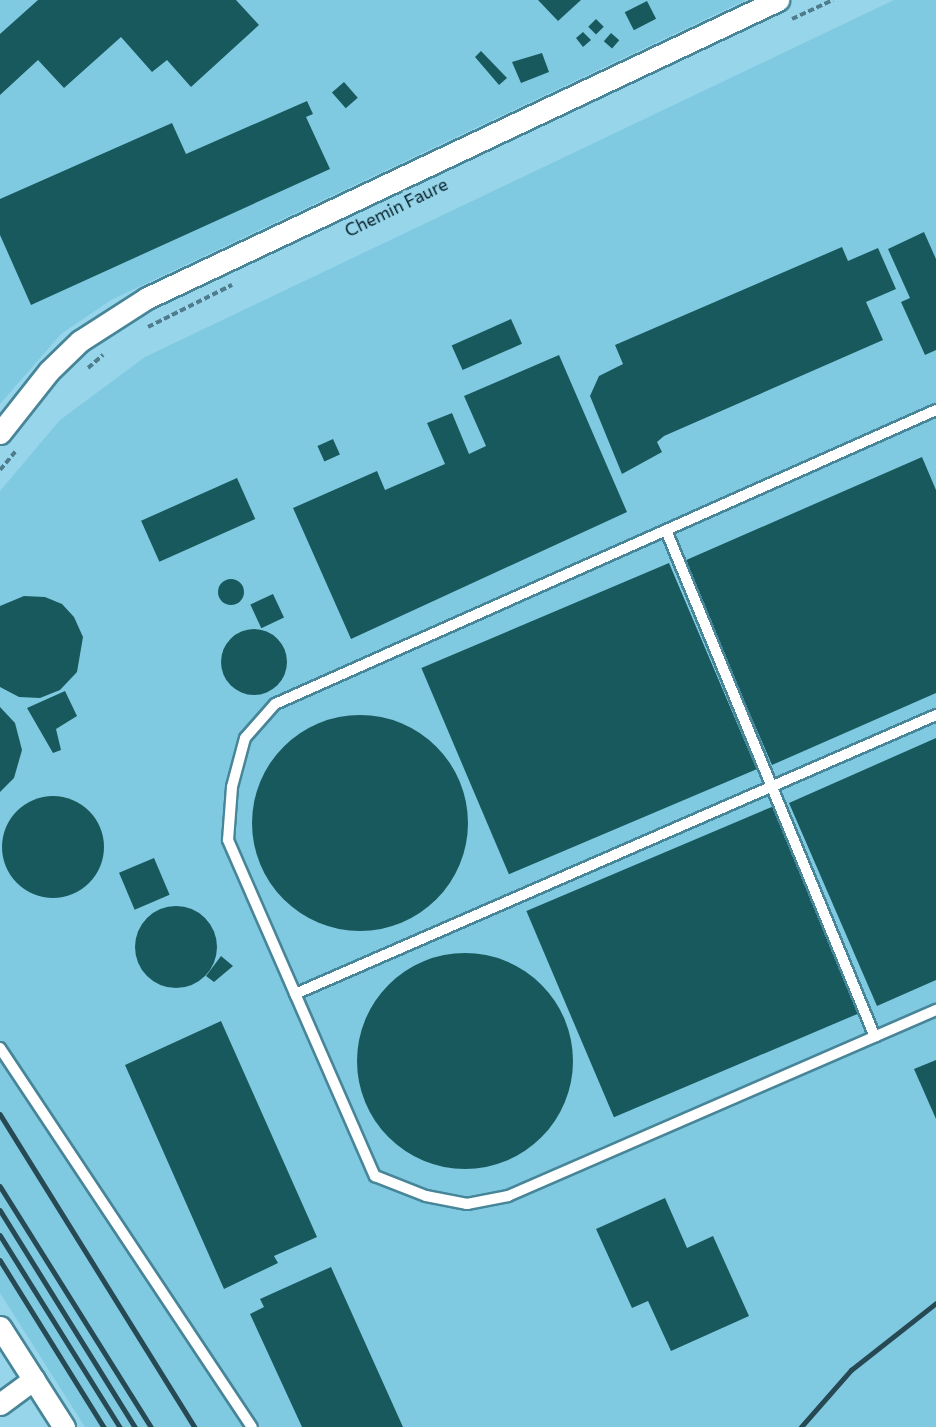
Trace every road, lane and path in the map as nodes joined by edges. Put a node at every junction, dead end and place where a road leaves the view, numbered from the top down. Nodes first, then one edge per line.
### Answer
1 (778, 0) edge
2 (833, 0) edge
3 (780, 25) dead end
4 (243, 280) dead end
5 (145, 329) dead end
6 (112, 348) dead end
7 (81, 374) dead end
8 (936, 410) edge
9 (0, 433) edge
10 (19, 447) dead end
11 (0, 470) edge
12 (666, 530) junction
13 (936, 715) edge
14 (772, 787) junction
15 (295, 994) junction
16 (936, 1010) edge
17 (875, 1037) junction
18 (0, 1048) edge
19 (0, 1327) edge
20 (34, 1379) junction
21 (0, 1404) edge
22 (64, 1427) edge
23 (252, 1427) edge

1 - 9 street, Chemin Faure
2 - 3 path
4 - 5 path
6 - 7 path
8 - 12 lane
10 - 11 path
12 - 14 lane
12 - 15 lane
13 - 14 lane
14 - 15 lane
14 - 17 lane
15 - 17 lane
16 - 17 lane
18 - 23 lane
19 - 20 street
20 - 21 street
20 - 22 street

